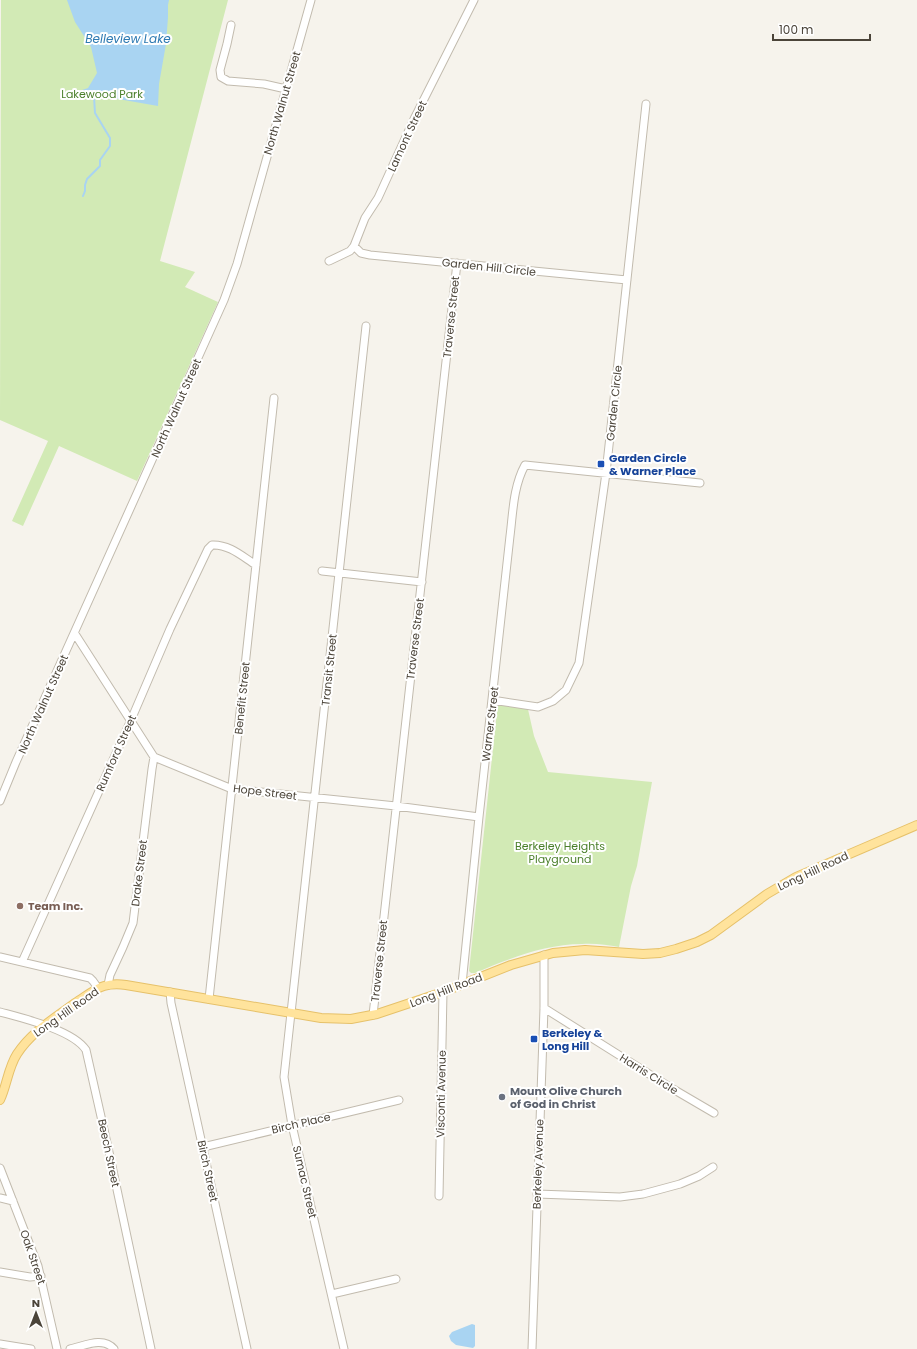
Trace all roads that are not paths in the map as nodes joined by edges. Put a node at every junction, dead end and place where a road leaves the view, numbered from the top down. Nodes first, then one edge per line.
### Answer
1 (311, 0) edge
2 (474, 0) edge
3 (230, 25) dead end
4 (286, 89) junction
5 (646, 104) dead end
6 (354, 246) junction
7 (329, 261) dead end
8 (457, 263) junction
9 (627, 280) junction
10 (366, 326) dead end
11 (274, 398) dead end
12 (606, 473) junction
13 (700, 483) dead end
14 (256, 565) junction
15 (322, 571) dead end
16 (340, 573) junction
17 (422, 582) junction
18 (74, 634) junction
19 (492, 700) junction
20 (131, 720) junction
21 (154, 757) junction
22 (232, 789) junction
23 (315, 798) junction
24 (0, 801) edge
25 (396, 806) junction
26 (479, 817) junction
27 (917, 825) edge
28 (544, 955) junction
29 (0, 957) edge
30 (22, 962) junction
31 (462, 984) junction
32 (108, 985) junction
33 (98, 988) junction
34 (170, 992) junction
35 (443, 992) junction
36 (209, 999) junction
37 (544, 1008) junction
38 (0, 1012) edge
39 (291, 1013) junction
40 (373, 1015) junction
41 (46, 1025) junction
42 (0, 1100) edge
43 (399, 1100) dead end
44 (714, 1113) dead end
45 (292, 1125) junction
46 (203, 1147) junction
47 (0, 1168) edge
48 (713, 1168) dead end
49 (537, 1194) junction
50 (439, 1196) dead end
51 (0, 1198) edge
52 (13, 1201) junction
53 (0, 1272) edge
54 (41, 1276) junction
55 (396, 1279) dead end
56 (332, 1294) junction
57 (0, 1344) edge
58 (31, 1349) edge
59 (57, 1349) edge
60 (70, 1349) edge
61 (114, 1349) edge
62 (151, 1349) edge
63 (247, 1349) edge
64 (344, 1349) edge
65 (532, 1349) edge

1 - 4 street, North Walnut Street
2 - 6 street, Lamont Street
3 - 4 street
4 - 18 street, North Walnut Street
5 - 9 street, Garden Circle
6 - 7 street
6 - 8 street, Garden Hill Circle
8 - 9 street, Garden Hill Circle
8 - 17 street, Traverse Street
9 - 12 street, Garden Circle
10 - 16 street, Transit Street
11 - 14 street, Benefit Street
12 - 13 street
12 - 19 street, Garden Circle
12 - 19 street, Warner Street
14 - 20 street, Rumford Street
14 - 22 street, Benefit Street
15 - 16 street
16 - 17 street
16 - 23 street, Transit Street
17 - 25 street, Traverse Street
18 - 20 street
18 - 24 street, North Walnut Street
19 - 26 street, Warner Street
20 - 21 street
20 - 30 street, Rumford Street
21 - 22 street, Hope Street
21 - 32 street, Drake Street
22 - 23 street, Hope Street
22 - 36 street, Benefit Street
23 - 25 street, Hope Street
23 - 39 street, Transit Street
25 - 26 street, Hope Street
25 - 40 street, Traverse Street
26 - 31 street, Warner Street
27 - 28 main road, Long Hill Road
28 - 31 main road, Long Hill Road
28 - 37 street, Berkeley Avenue
29 - 30 street
30 - 33 street
31 - 35 main road, Long Hill Road
32 - 33 main road, Long Hill Road
32 - 34 main road, Long Hill Road
33 - 41 main road, Long Hill Road
34 - 36 main road, Long Hill Road
34 - 46 street, Birch Street
35 - 40 main road, Long Hill Road
35 - 50 street, Visconti Avenue
36 - 39 main road, Long Hill Road
37 - 44 street, Harris Circle
37 - 49 street, Berkeley Avenue
38 - 41 street, Beech Street
39 - 40 main road, Long Hill Road
39 - 45 street, Sumac Street
41 - 42 main road, Long Hill Road
41 - 62 street, Beech Street
43 - 45 street, Birch Place
45 - 46 street, Birch Place
45 - 56 street, Sumac Street
46 - 63 street, Birch Street
47 - 52 street, Oak Street
48 - 49 street
49 - 65 street, Berkeley Avenue
51 - 52 street
52 - 54 street, Oak Street
53 - 54 street
54 - 59 street, Oak Street
55 - 56 street
56 - 64 street, Sumac Street
57 - 58 street
60 - 61 street

